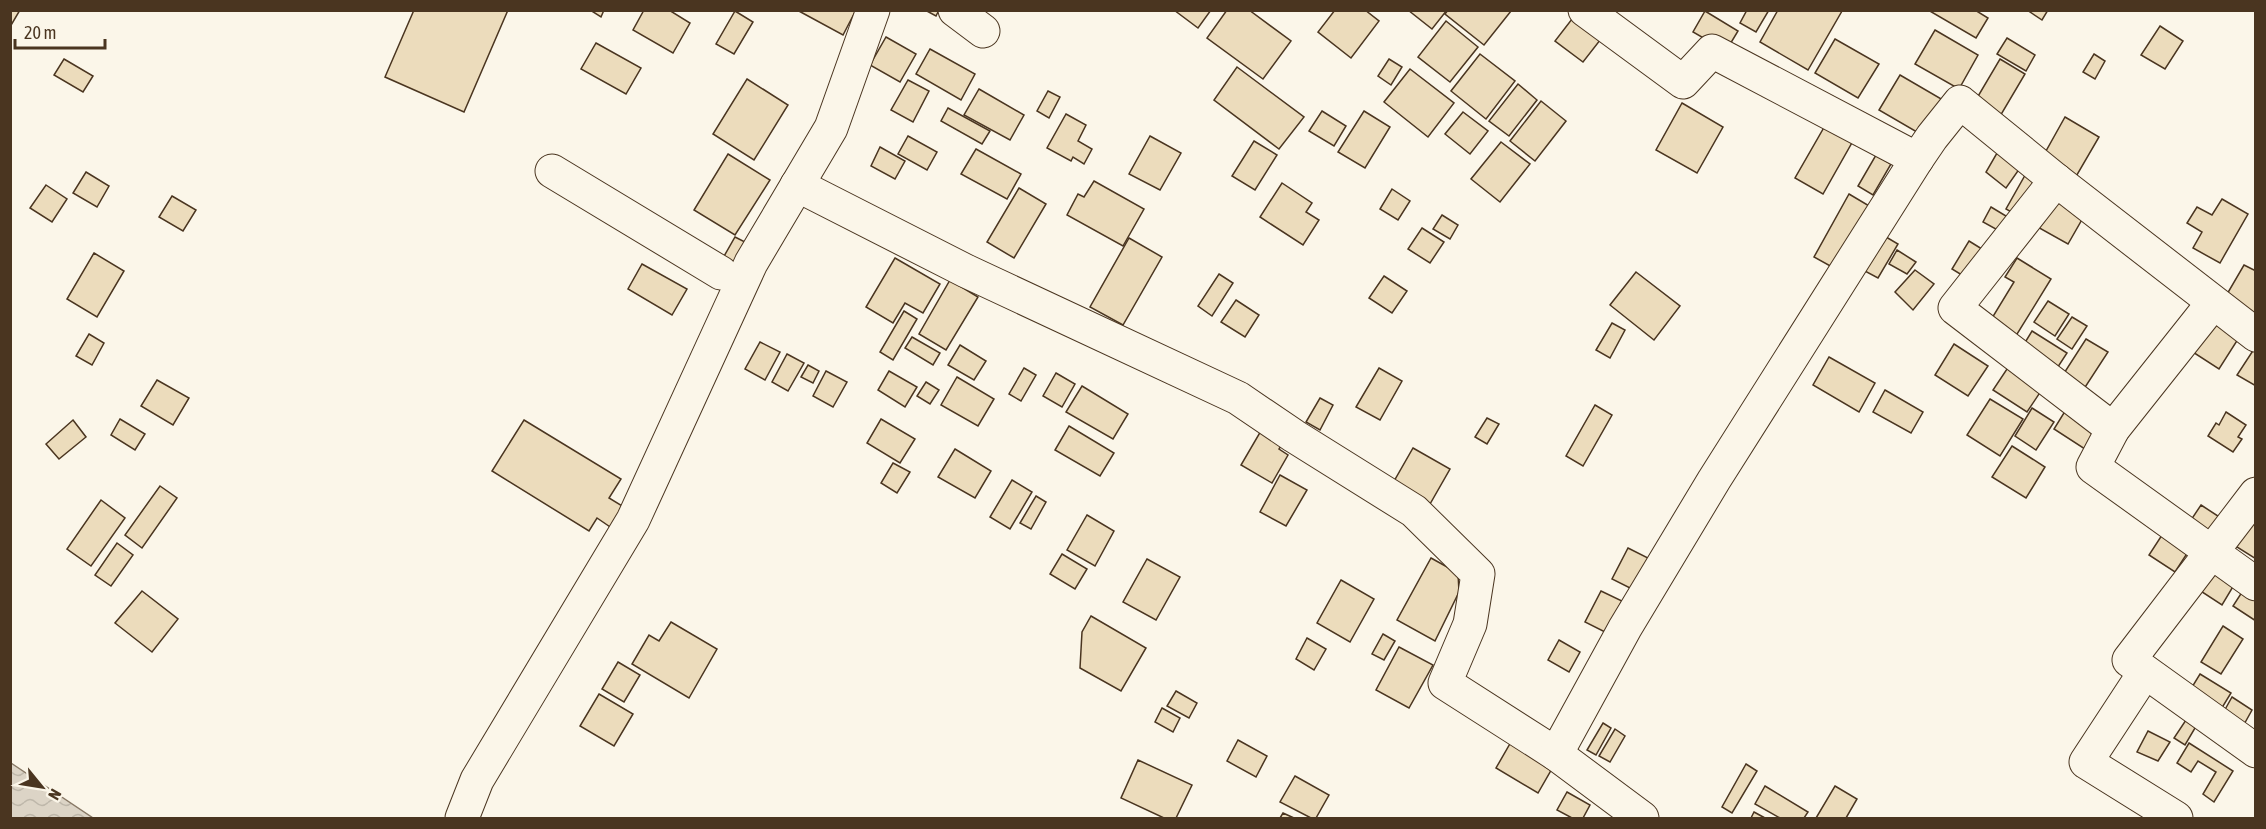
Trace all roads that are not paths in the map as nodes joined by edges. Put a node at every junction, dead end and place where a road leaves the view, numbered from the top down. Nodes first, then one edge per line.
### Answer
1 (873, 10) edge
2 (955, 10) edge
3 (1585, 10) edge
4 (983, 32) dead end
5 (1917, 159) junction
6 (552, 171) dead end
7 (2056, 180) junction
8 (797, 184) junction
9 (721, 273) dead end
10 (2213, 303) junction
11 (2256, 335) edge
12 (2113, 429) junction
13 (2256, 494) edge
14 (2211, 553) junction
15 (2256, 584) edge
16 (2145, 672) junction
17 (2256, 752) edge
18 (1556, 754) junction
19 (462, 819) edge
20 (1642, 819) edge
21 (2176, 819) edge

1 - 8 street
2 - 4 street
3 - 5 street
5 - 7 street
5 - 18 street
6 - 9 street
7 - 10 street
7 - 12 street
8 - 18 street
8 - 19 street
10 - 11 street
10 - 12 street
12 - 14 street
13 - 14 street
14 - 15 street
14 - 16 street
16 - 17 street
16 - 21 street
18 - 20 street

